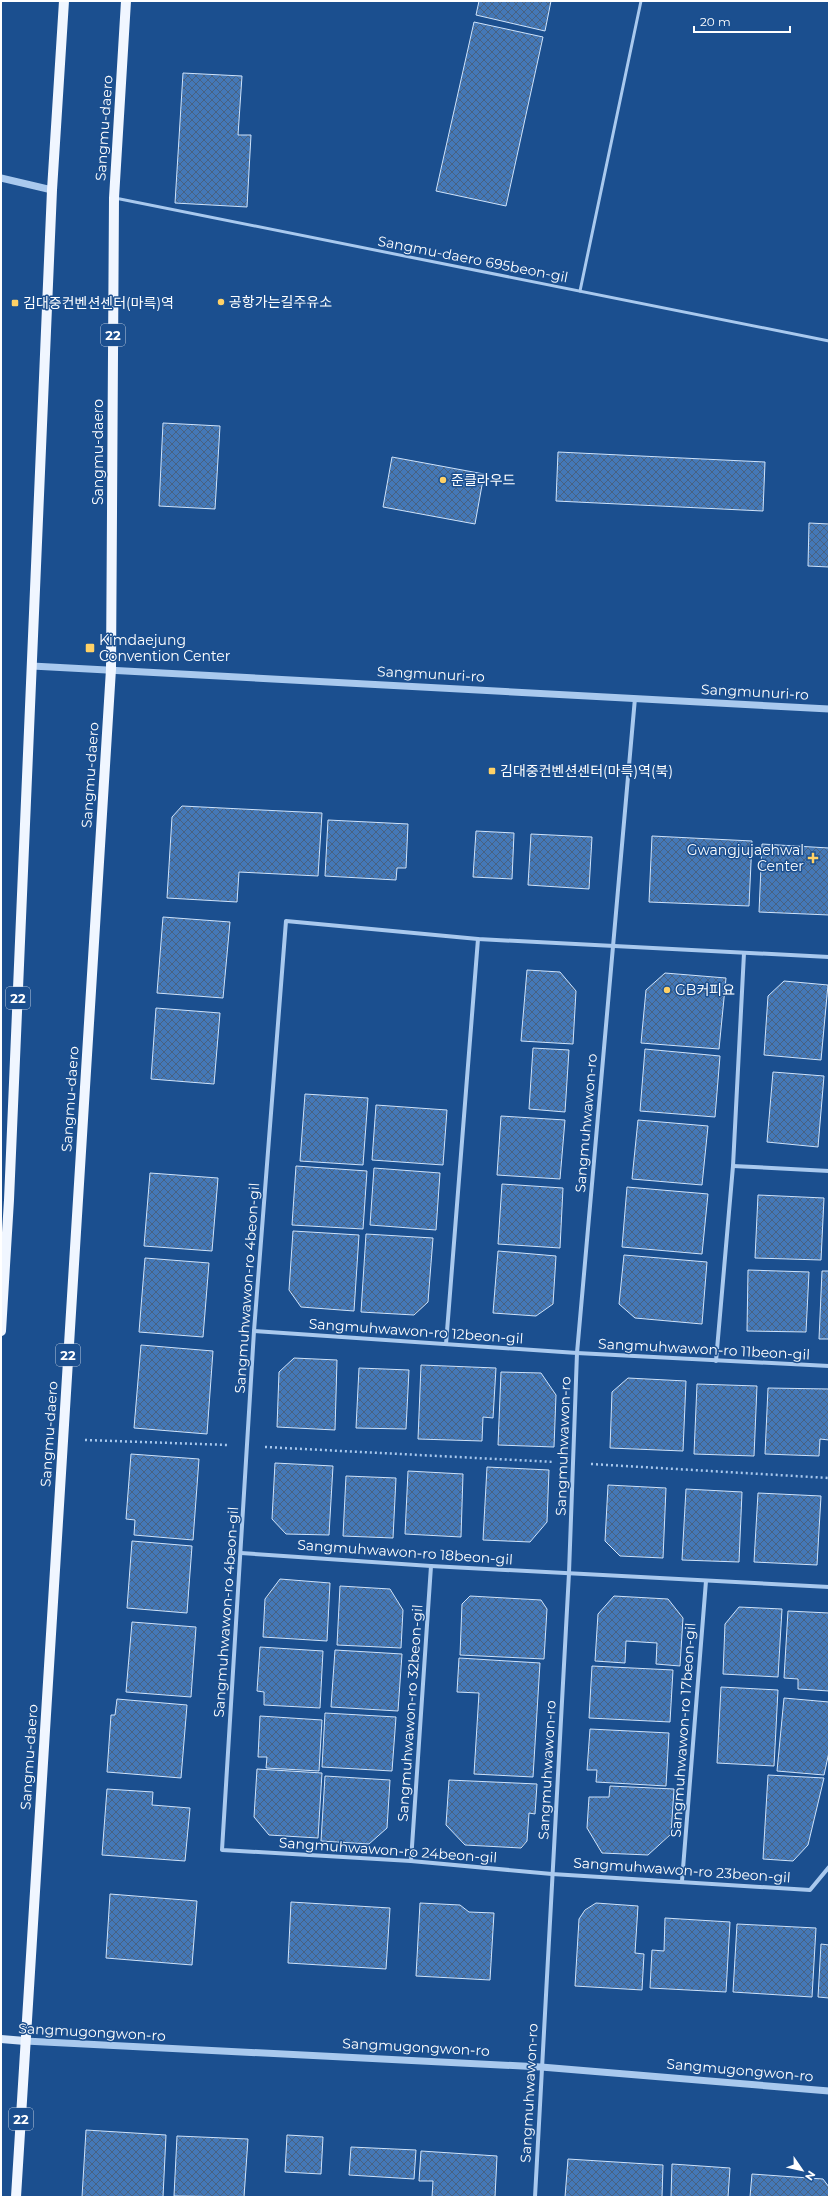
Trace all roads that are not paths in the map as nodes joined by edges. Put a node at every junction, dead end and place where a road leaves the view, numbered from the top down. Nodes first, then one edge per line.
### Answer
1 (64, 1) edge
2 (126, 1) edge
3 (641, 1) edge
4 (1, 178) edge
5 (52, 190) junction
6 (114, 198) junction
7 (580, 291) junction
8 (829, 341) edge
9 (32, 666) junction
10 (111, 669) junction
11 (636, 698) junction
12 (829, 709) edge
13 (478, 939) junction
14 (613, 945) junction
15 (744, 953) junction
16 (829, 957) edge
17 (733, 1166) junction
18 (829, 1172) edge
19 (1, 1331) edge
20 (254, 1331) junction
21 (446, 1344) junction
22 (577, 1353) junction
23 (716, 1361) junction
24 (829, 1366) edge
25 (241, 1553) junction
26 (432, 1566) junction
27 (569, 1573) junction
28 (706, 1581) junction
29 (829, 1587) edge
30 (222, 1850) joint
31 (411, 1862) junction
32 (829, 1867) edge
33 (552, 1874) junction
34 (682, 1881) junction
35 (1, 2039) edge
36 (25, 2041) junction
37 (541, 2067) junction
38 (829, 2091) edge
39 (16, 2197) edge
40 (535, 2197) edge

1 - 5 main road, 22
2 - 6 main road, Sangmu-daero / 22
3 - 7 lane
4 - 5 street
5 - 9 main road, 22
6 - 7 lane, Sangmu-daero 695beon-gil
6 - 10 main road, Sangmu-daero / 22
7 - 8 lane, Sangmu-daero 695beon-gil
9 - 10 street, Sangmunuri-ro
9 - 19 main road, 22
10 - 11 street, Sangmunuri-ro
10 - 36 main road, Sangmu-daero / 22
11 - 12 street, Sangmunuri-ro
11 - 14 street, Sangmuhwawon-ro
13 - 14 street, Sangmuhwawon-ro 4beon-gil
13 - 20 street, Sangmuhwawon-ro 4beon-gil
13 - 21 street
14 - 15 street, Sangmuhwawon-ro 4beon-gil
14 - 22 street, Sangmuhwawon-ro
15 - 16 street, Sangmuhwawon-ro 4beon-gil
15 - 17 street
17 - 18 street
17 - 23 street
20 - 21 street, Sangmuhwawon-ro 12beon-gil
20 - 25 street, Sangmuhwawon-ro 4beon-gil
21 - 22 street, Sangmuhwawon-ro 12beon-gil
22 - 23 street, Sangmuhwawon-ro 11beon-gil
22 - 27 street, Sangmuhwawon-ro
23 - 24 street, Sangmuhwawon-ro 11beon-gil
25 - 26 street, Sangmuhwawon-ro 18beon-gil
25 - 30 street, Sangmuhwawon-ro 4beon-gil
26 - 27 street, Sangmuhwawon-ro 18beon-gil
26 - 31 street, Sangmuhwawon-ro 32beon-gil
27 - 28 street
27 - 33 street, Sangmuhwawon-ro
28 - 29 street
28 - 34 street, Sangmuhwawon-ro 17beon-gil
30 - 31 street, Sangmuhwawon-ro 24beon-gil
31 - 33 street, Sangmuhwawon-ro 24beon-gil
32 - 34 street, Sangmuhwawon-ro 23beon-gil
33 - 34 street, Sangmuhwawon-ro 23beon-gil
33 - 37 street, Sangmuhwawon-ro
35 - 36 main road, Sangmugongwon-ro
36 - 37 street, Sangmugongwon-ro
36 - 39 main road, Sangmu-daero / 22
37 - 38 street, Sangmugongwon-ro
37 - 40 street, Sangmuhwawon-ro

